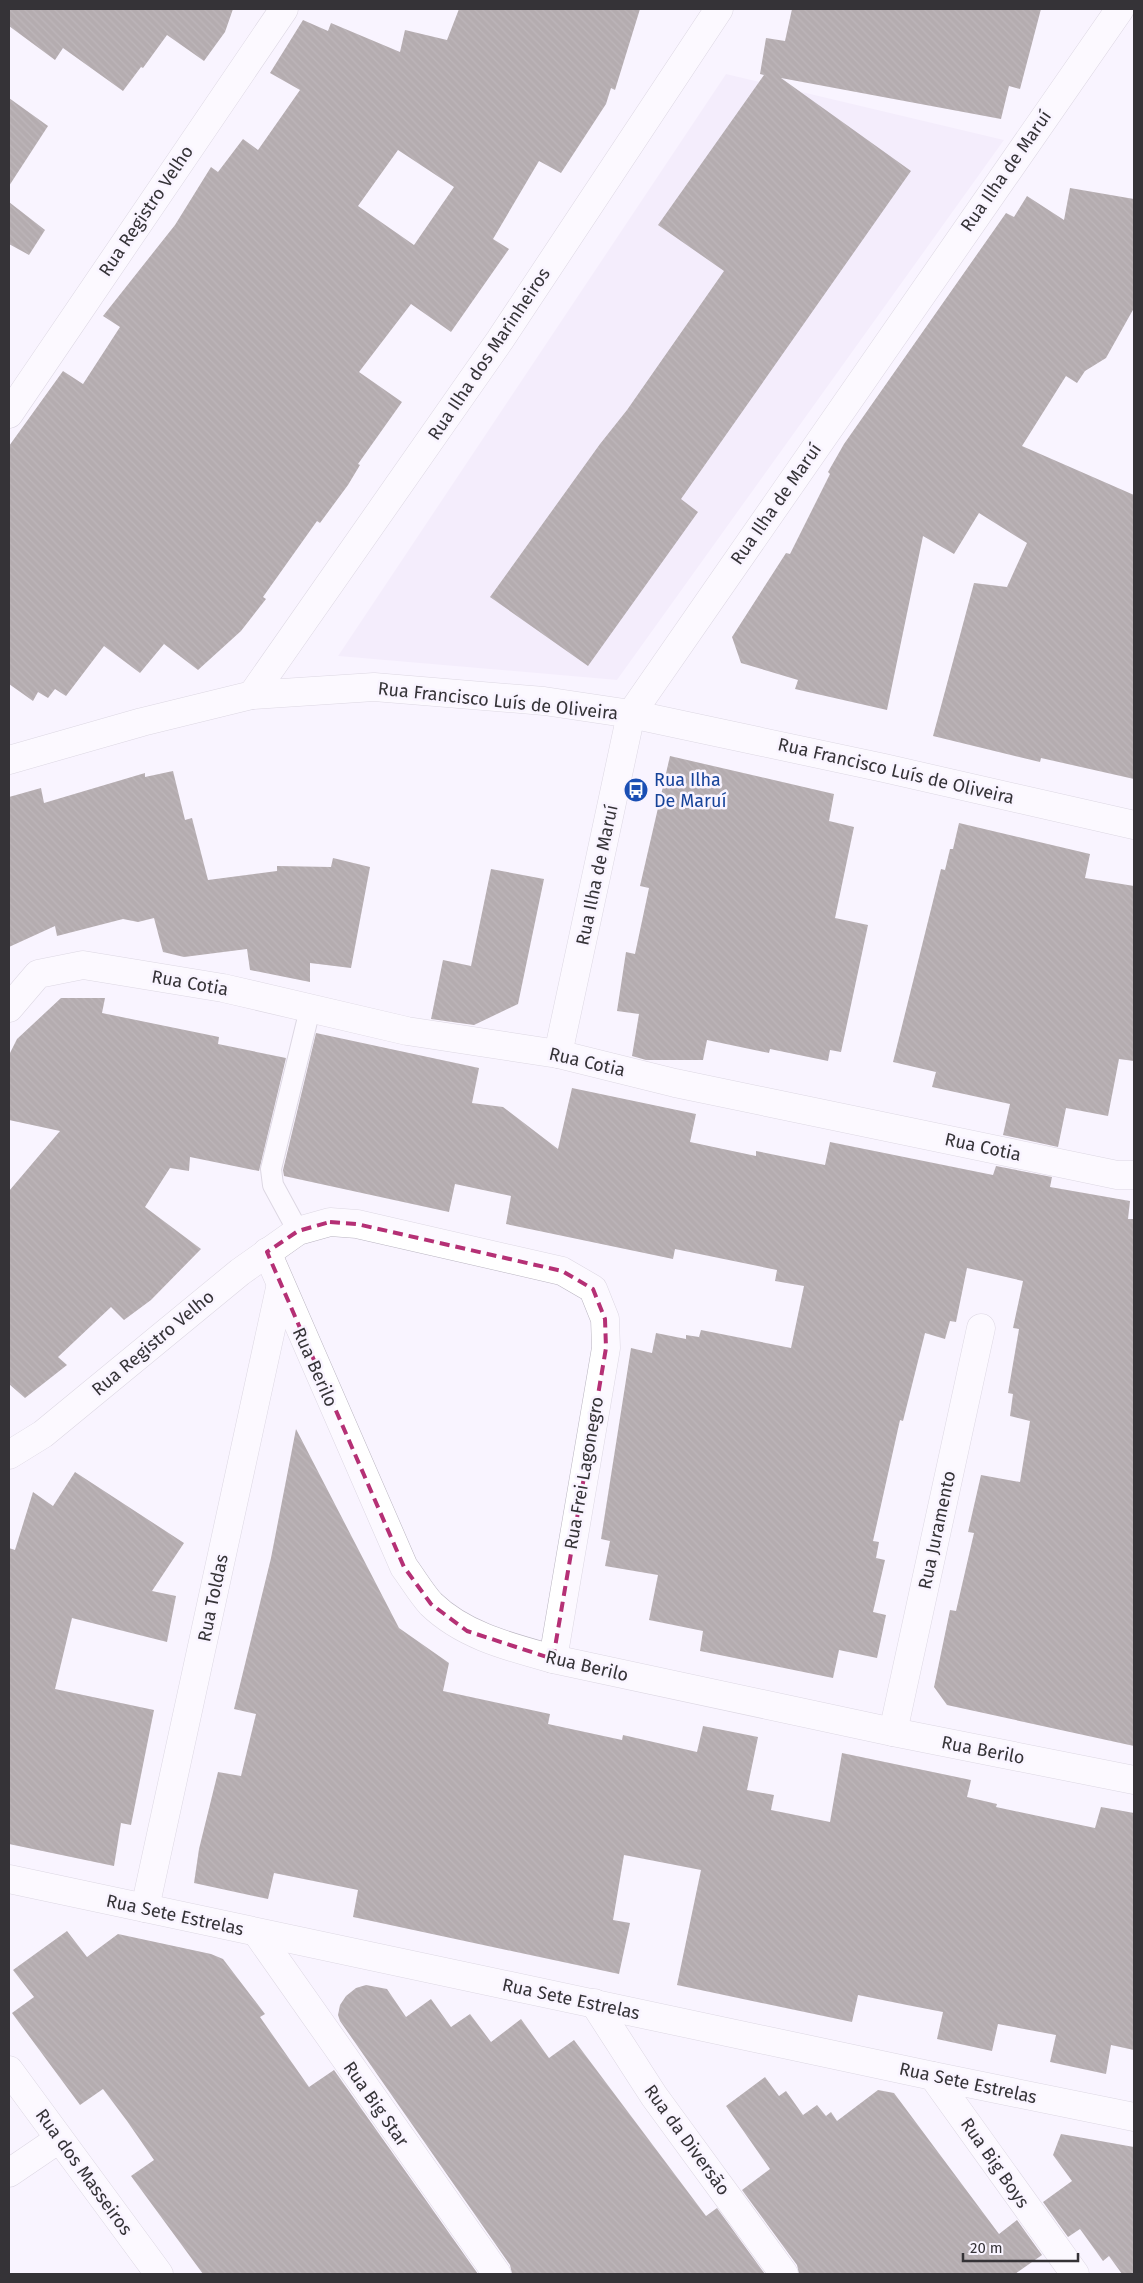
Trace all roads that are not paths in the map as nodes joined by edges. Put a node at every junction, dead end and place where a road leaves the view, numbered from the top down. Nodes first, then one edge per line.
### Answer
1 (284, 9) edge
2 (719, 9) edge
3 (1120, 9) edge
4 (9, 414) edge
5 (252, 695) junction
6 (631, 714) junction
7 (9, 760) edge
8 (1134, 825) edge
9 (9, 1008) edge
10 (310, 1009) junction
11 (558, 1054) junction
12 (1134, 1176) edge
13 (298, 1231) junction
14 (267, 1252) junction
15 (280, 1288) junction
16 (593, 1290) joint
17 (981, 1328) dead end
18 (9, 1455) edge
19 (553, 1659) junction
20 (893, 1732) junction
21 (1134, 1780) edge
22 (9, 1879) edge
23 (146, 1908) junction
24 (257, 1933) junction
25 (594, 2003) junction
26 (9, 2070) edge
27 (933, 2076) junction
28 (1134, 2116) edge
29 (59, 2139) junction
30 (9, 2173) edge
31 (158, 2274) edge
32 (497, 2274) edge
33 (784, 2274) edge
34 (1075, 2274) edge

1 - 4 street, Rua Registro Velho
2 - 5 street, Rua Ilha dos Marinheiros
3 - 6 street, Rua Ilha de Maruí
5 - 6 street, Rua Francisco Luís de Oliveira
5 - 7 street, Rua Francisco Luís de Oliveira
6 - 8 street, Rua Francisco Luís de Oliveira
6 - 11 street, Rua Ilha de Maruí
9 - 10 street, Rua Cotia
10 - 11 street, Rua Cotia
10 - 13 lane
11 - 12 street, Rua Cotia
13 - 14 street, Rua Registro Velho
13 - 16 street, Rua Registro Velho
14 - 15 street, Rua Berilo
14 - 18 street, Rua Registro Velho
15 - 19 street, Rua Berilo
15 - 23 street, Rua Toldas
16 - 19 street, Rua Frei Lagonegro
17 - 20 street, Rua Juramento
19 - 20 street, Rua Berilo
20 - 21 street, Rua Berilo
22 - 23 street, Rua Sete Estrelas
23 - 24 street, Rua Sete Estrelas
24 - 25 street, Rua Sete Estrelas
24 - 32 street, Rua Big Star
25 - 27 street, Rua Sete Estrelas
25 - 33 street, Rua da Diversão
26 - 29 street, Rua dos Masseiros
27 - 28 street, Rua Sete Estrelas
27 - 34 street, Rua Big Boys
29 - 30 street
29 - 31 street, Rua dos Masseiros

